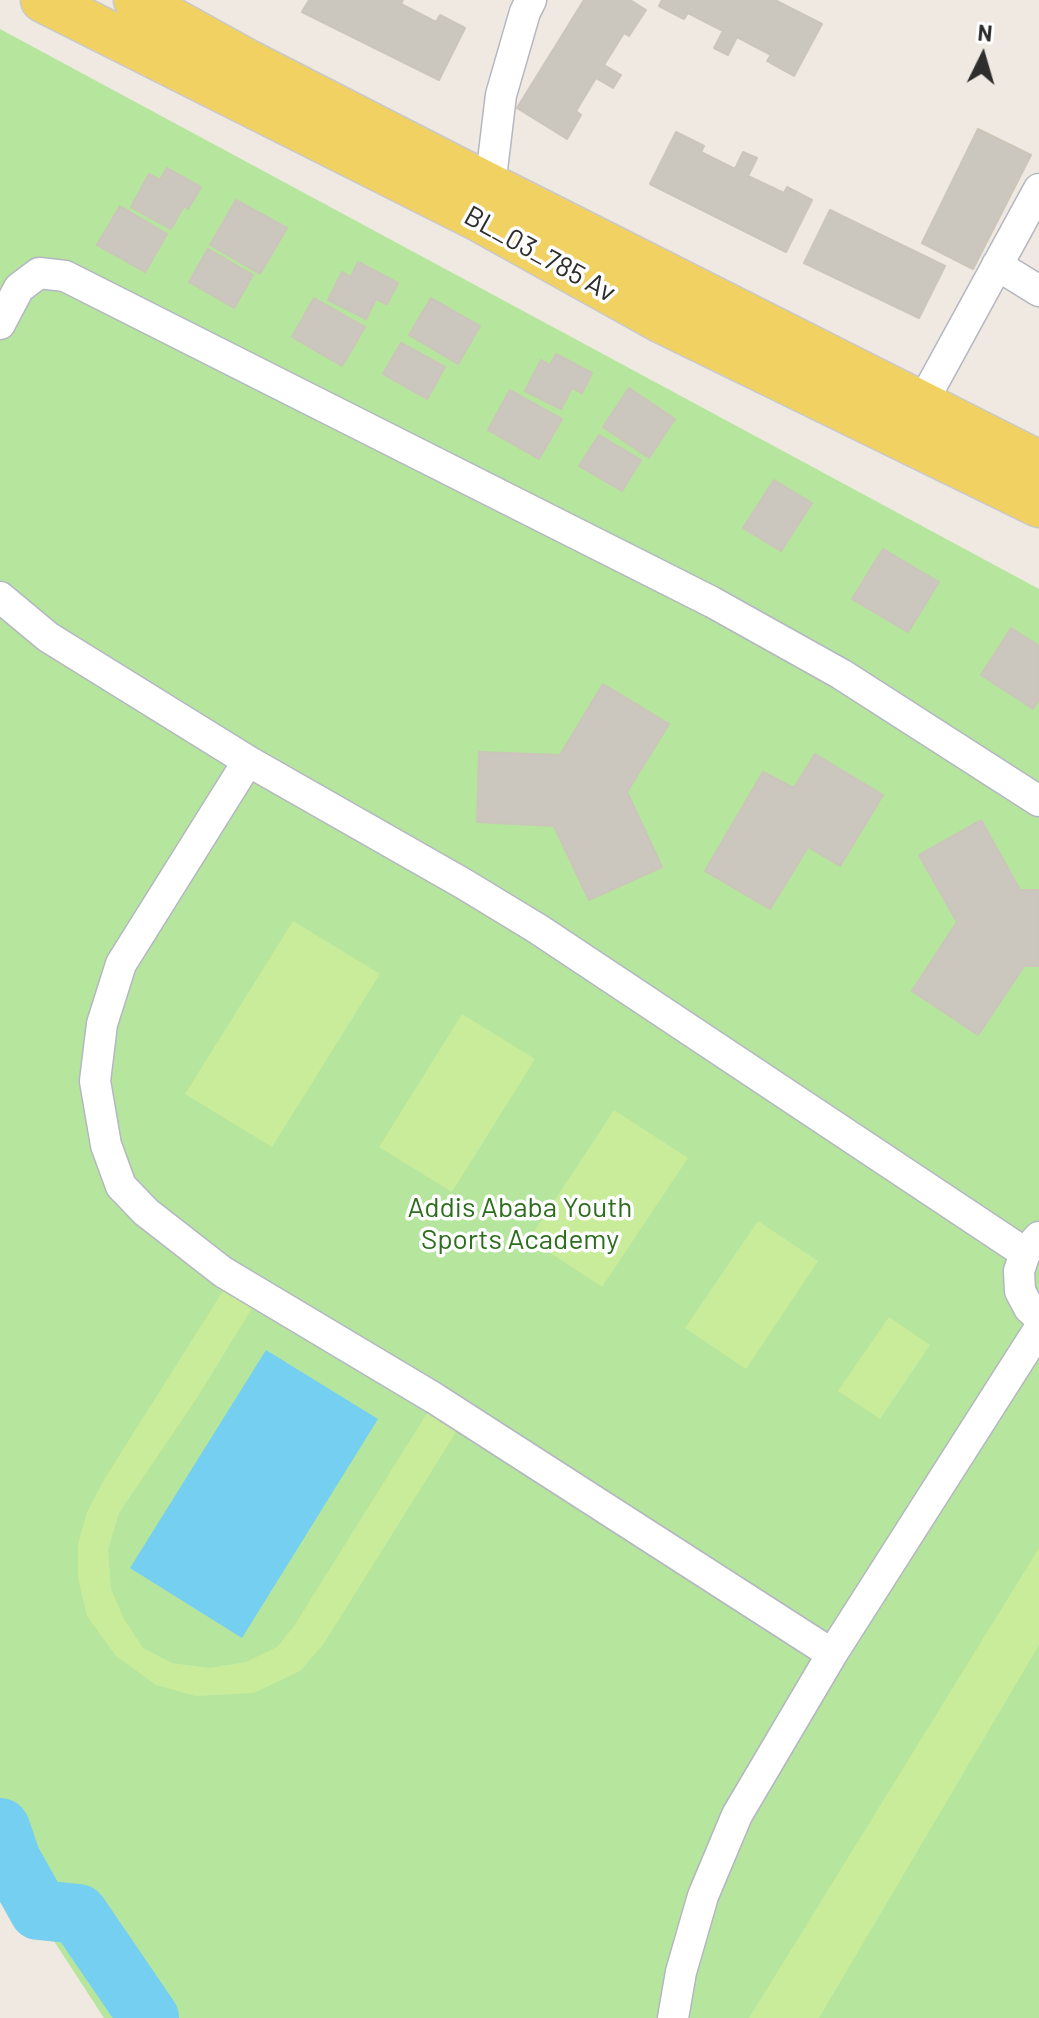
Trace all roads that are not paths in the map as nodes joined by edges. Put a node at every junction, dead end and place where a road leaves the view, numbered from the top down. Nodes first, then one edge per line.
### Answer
1 (43, 0) edge
2 (136, 0) edge
3 (531, 0) edge
4 (1039, 189) edge
5 (483, 202) junction
6 (997, 265) junction
7 (1039, 291) edge
8 (0, 324) edge
9 (921, 405) junction
10 (1039, 463) edge
11 (1039, 505) edge
12 (0, 597) edge
13 (248, 761) junction
14 (1039, 801) edge
15 (1032, 1245) edge
16 (1039, 1317) edge
17 (1039, 1329) edge
18 (832, 1654) junction
19 (673, 2018) edge

1 - 5 main road, BL_03_785 Av
2 - 5 main road, BL_03_785 Av
3 - 5 street
4 - 6 street
5 - 9 main road, BL_03_785 Av
5 - 11 main road, BL_03_785 Av
6 - 7 street
6 - 9 street
8 - 14 street
9 - 10 main road, BL_03_785 Av
12 - 13 street
13 - 15 street
13 - 18 street
15 - 16 street
17 - 18 street
18 - 19 street

